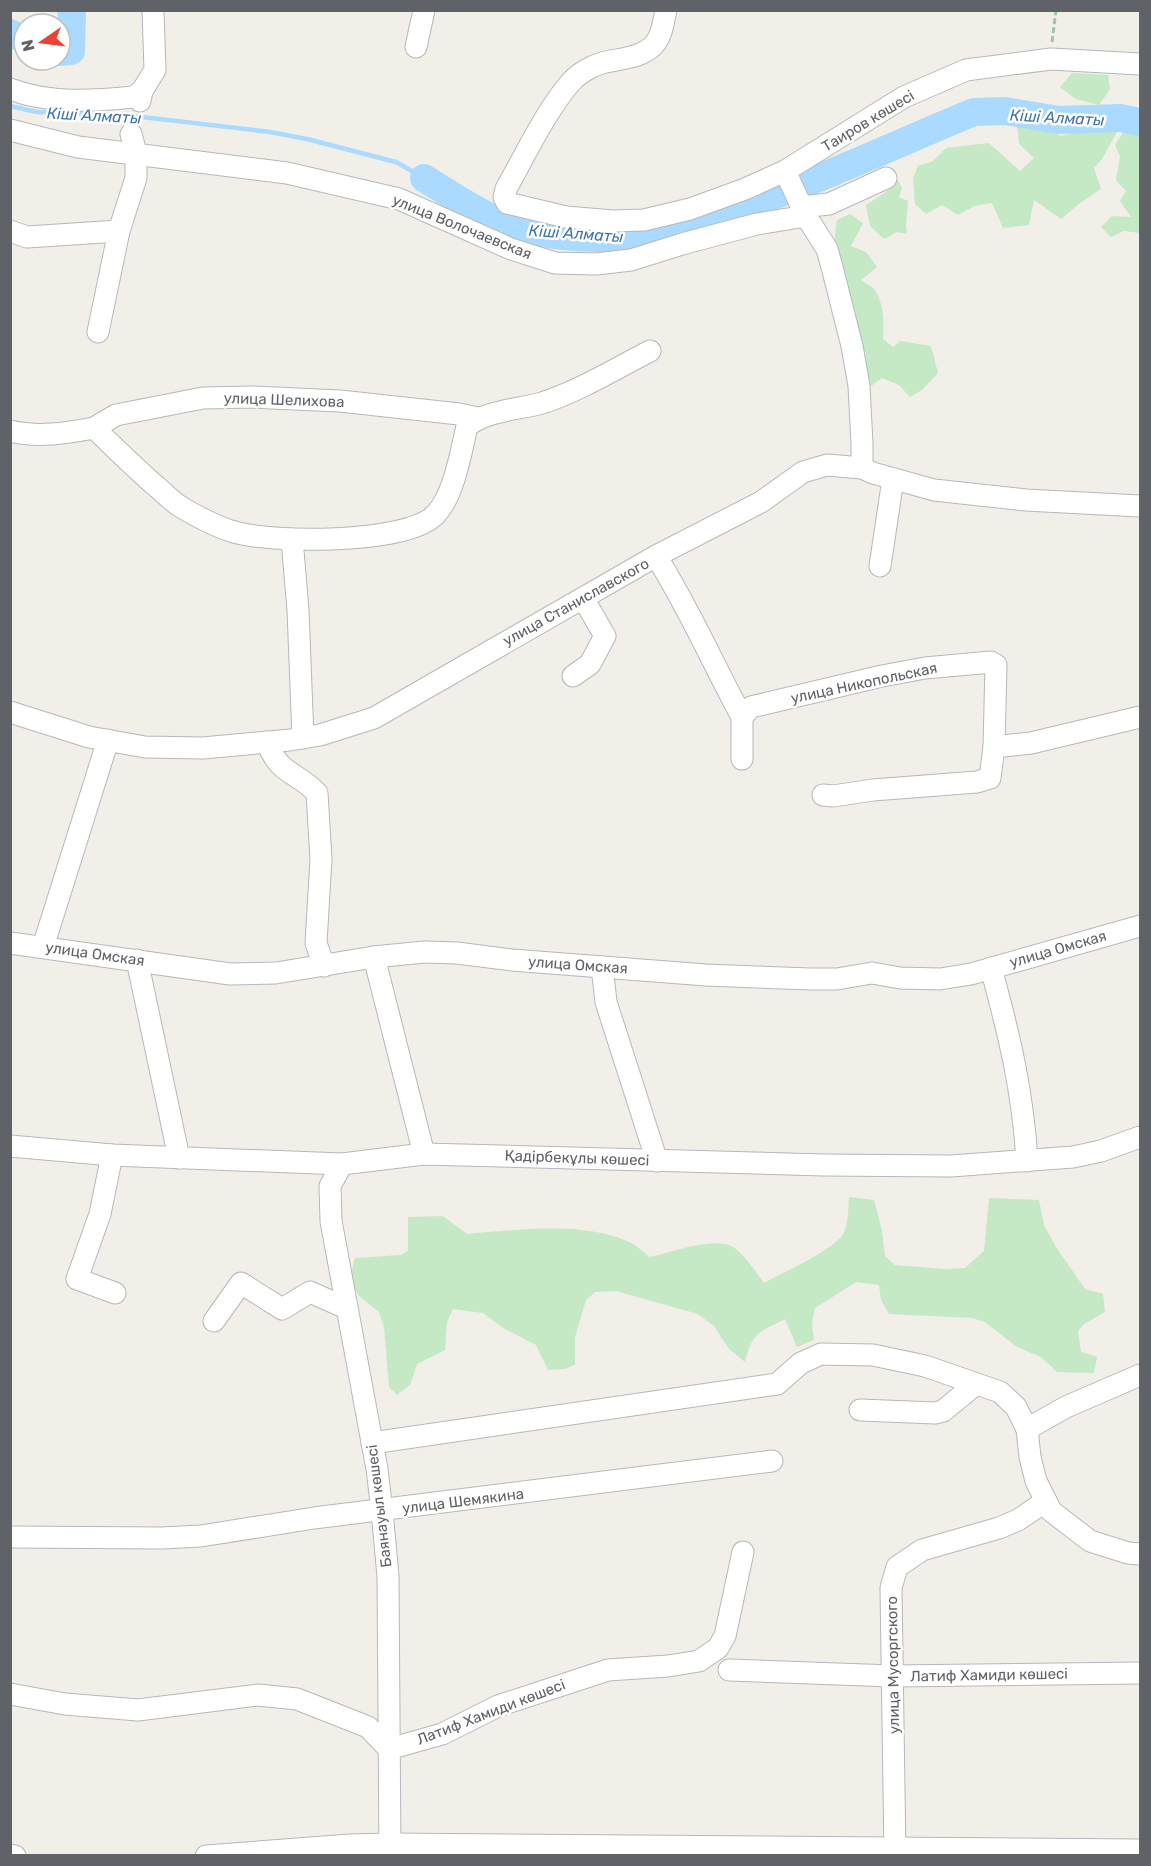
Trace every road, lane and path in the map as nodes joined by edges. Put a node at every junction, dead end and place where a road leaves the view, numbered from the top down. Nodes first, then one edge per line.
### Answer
1 (153, 10) edge
2 (424, 10) edge
3 (666, 10) edge
4 (1056, 10) edge
5 (416, 47) dead end
6 (1051, 59) junction
7 (1140, 64) edge
8 (10, 89) edge
9 (10, 130) edge
10 (133, 144) junction
11 (886, 178) dead end
12 (795, 194) junction
13 (10, 231) edge
14 (119, 231) junction
15 (98, 332) dead end
16 (650, 351) dead end
17 (478, 418) junction
18 (94, 428) junction
19 (10, 431) edge
20 (862, 468) junction
21 (893, 479) junction
22 (1140, 506) edge
23 (292, 539) junction
24 (656, 556) junction
25 (880, 566) dead end
26 (583, 598) junction
27 (573, 676) dead end
28 (10, 712) edge
29 (742, 717) junction
30 (1140, 717) edge
31 (303, 738) junction
32 (108, 740) junction
33 (267, 742) junction
34 (994, 747) junction
35 (742, 759) dead end
36 (823, 795) dead end
37 (1140, 926) edge
38 (10, 943) edge
39 (43, 947) junction
40 (374, 957) junction
41 (137, 960) junction
42 (324, 966) junction
43 (602, 967) junction
44 (992, 968) junction
45 (1140, 1137) edge
46 (10, 1146) edge
47 (424, 1154) junction
48 (112, 1155) junction
49 (180, 1158) junction
50 (657, 1161) junction
51 (1027, 1161) junction
52 (342, 1164) junction
53 (116, 1293) dead end
54 (346, 1308) junction
55 (214, 1321) dead end
56 (1140, 1375) edge
57 (976, 1384) junction
58 (860, 1410) dead end
59 (1027, 1429) junction
60 (372, 1443) junction
61 (772, 1461) dead end
62 (1046, 1501) junction
63 (382, 1511) junction
64 (10, 1537) edge
65 (743, 1552) dead end
66 (1140, 1554) edge
67 (729, 1670) dead end
68 (1140, 1673) edge
69 (893, 1676) junction
70 (10, 1694) edge
71 (389, 1749) junction
72 (390, 1850) edge
73 (1140, 1850) edge
74 (895, 1852) edge
75 (10, 1855) edge
76 (15, 1856) edge
77 (206, 1856) edge

1 - 8 street
2 - 5 street
3 - 12 street
4 - 6 path
6 - 7 street, Таиров көшесі
6 - 12 street, Таиров көшесі
9 - 10 street, улица Волочаевская
10 - 12 street, улица Волочаевская
10 - 14 street
11 - 12 street
12 - 20 street
13 - 14 street
14 - 15 street
16 - 17 street, улица Шелихова
17 - 18 street, улица Шелихова
17 - 23 street
18 - 19 street, улица Шелихова
18 - 23 street
20 - 21 street, улица Станиславского
20 - 24 street, улица Станиславского
21 - 22 street, улица Станиславского
21 - 25 street
23 - 31 street
24 - 26 street, улица Станиславского
24 - 29 street
26 - 27 street
26 - 31 street, улица Станиславского
28 - 32 street, улица Станиславского
29 - 34 street, улица Никопольская
29 - 35 street
30 - 34 street
31 - 33 street, улица Станиславского
32 - 33 street, улица Станиславского
32 - 39 street
33 - 42 street
34 - 36 street, улица Никопольская
37 - 44 street, улица Омская
38 - 39 street, улица Омская
39 - 41 street, улица Омская
40 - 42 street, улица Омская
40 - 43 street, улица Омская
40 - 47 street
41 - 42 street, улица Омская
41 - 49 street
43 - 44 street, улица Омская
43 - 50 street
44 - 51 street
45 - 51 street, Қадірбекұлы көшесі
46 - 48 street, Қадірбекұлы көшесі
47 - 50 street, Қадірбекұлы көшесі
47 - 52 street, Қадірбекұлы көшесі
48 - 49 street, Қадірбекұлы көшесі
48 - 53 street
49 - 52 street, Қадірбекұлы көшесі
50 - 51 street, Қадірбекұлы көшесі
52 - 54 street, Баянауыл көшесі
54 - 55 street
54 - 60 street, Баянауыл көшесі
56 - 59 street
57 - 58 street
57 - 59 street
57 - 60 street
59 - 62 street
60 - 63 street, Баянауыл көшесі
61 - 63 street, улица Шемякина
62 - 66 street
62 - 69 street, улица Мусоргского
63 - 64 street, улица Шемякина
63 - 71 street, Баянауыл көшесі
65 - 71 street, Латиф Хамиди көшесі
67 - 69 street, Латиф Хамиди көшесі
68 - 69 street, Латиф Хамиди көшесі
69 - 74 street, улица Мусоргского
70 - 71 street
71 - 72 street, Баянауыл көшесі
72 - 74 street
72 - 77 street
73 - 74 street
75 - 76 street

